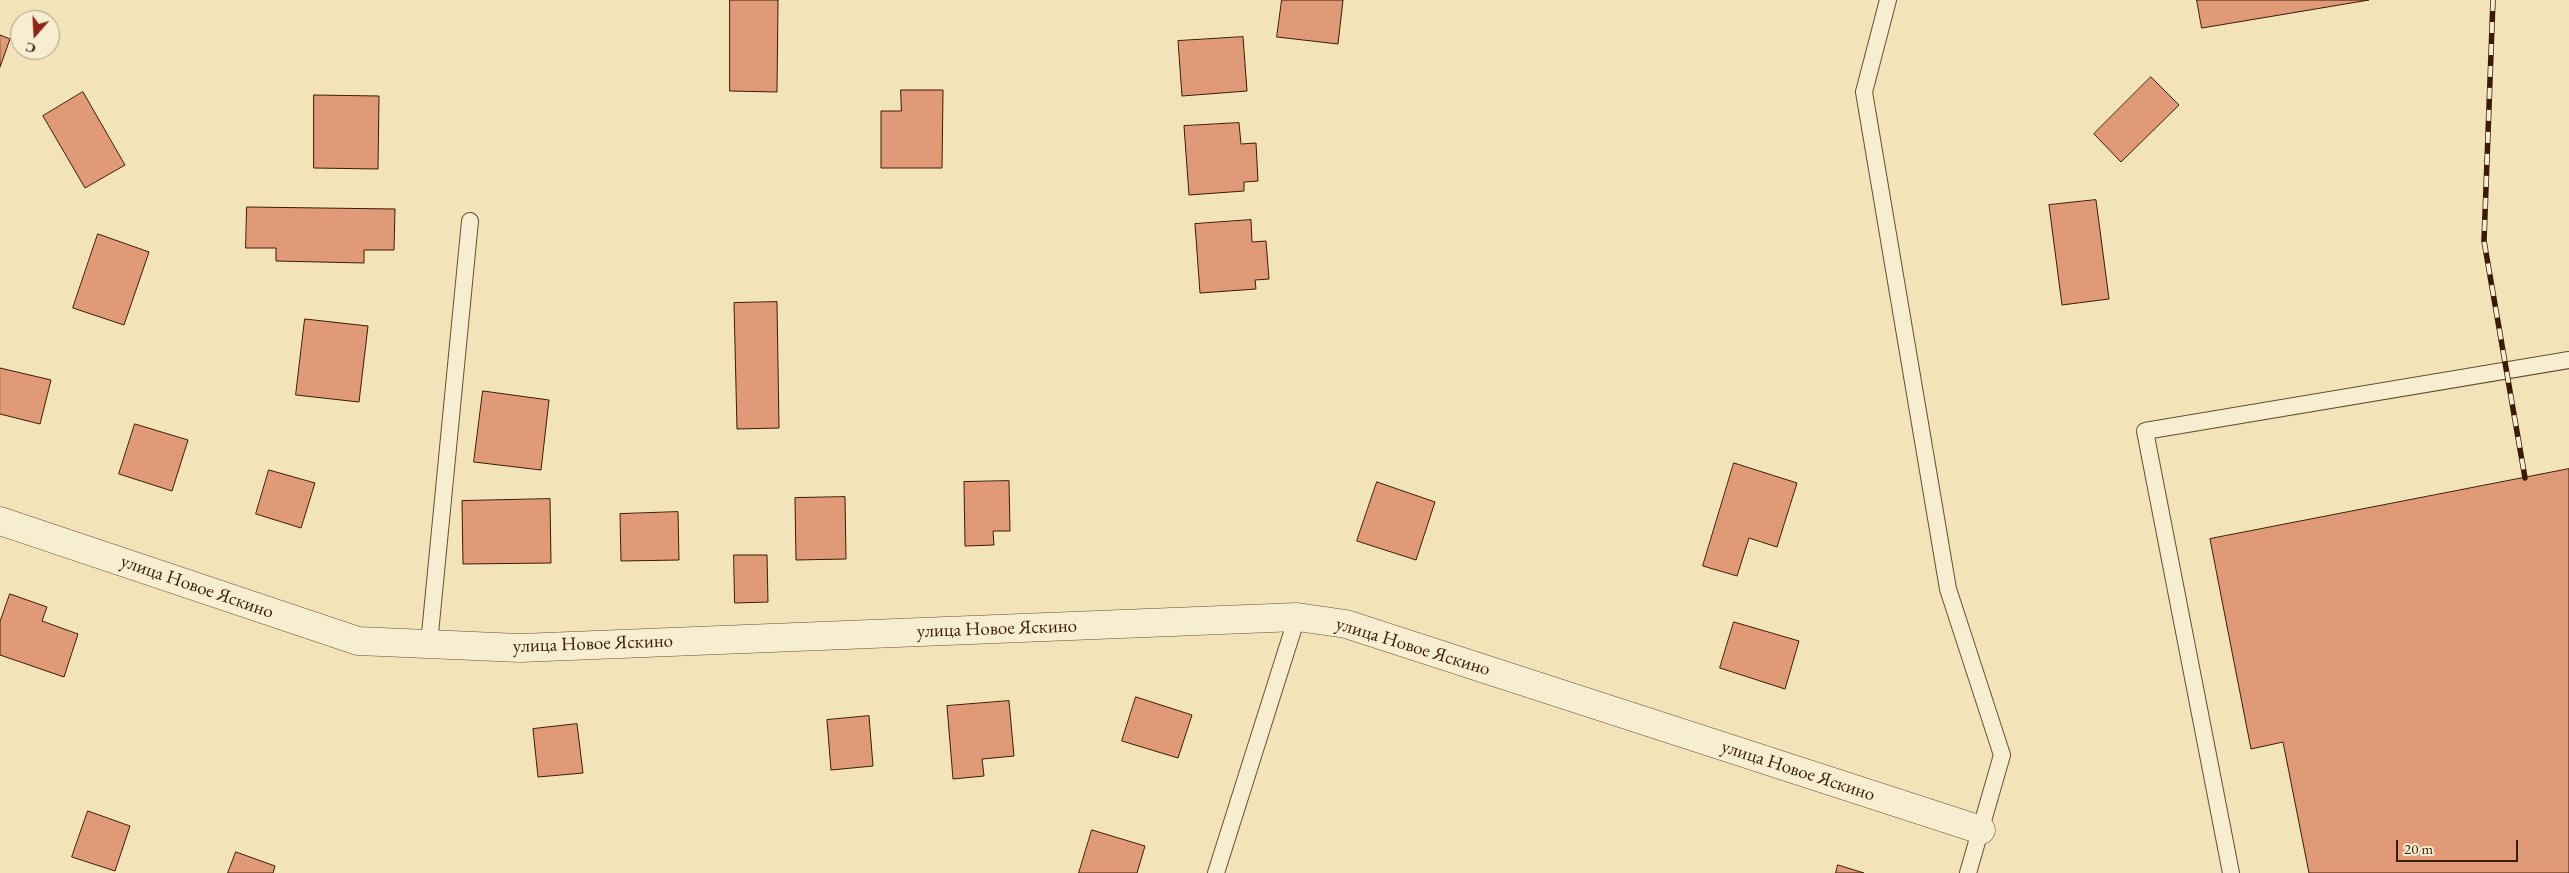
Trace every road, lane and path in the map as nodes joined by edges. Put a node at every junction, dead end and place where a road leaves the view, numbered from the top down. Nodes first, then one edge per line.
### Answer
1 (1888, 0) edge
2 (470, 221) dead end
3 (2569, 360) edge
4 (0, 521) edge
5 (1297, 617) junction
6 (429, 644) junction
7 (1981, 830) junction
8 (1216, 873) edge
9 (1968, 873) edge
10 (2231, 873) edge

1 - 7 lane
2 - 6 lane
3 - 10 lane
4 - 6 street, улица Новое Яскино
5 - 6 street, улица Новое Яскино
5 - 7 street, улица Новое Яскино
5 - 8 lane
7 - 9 lane

